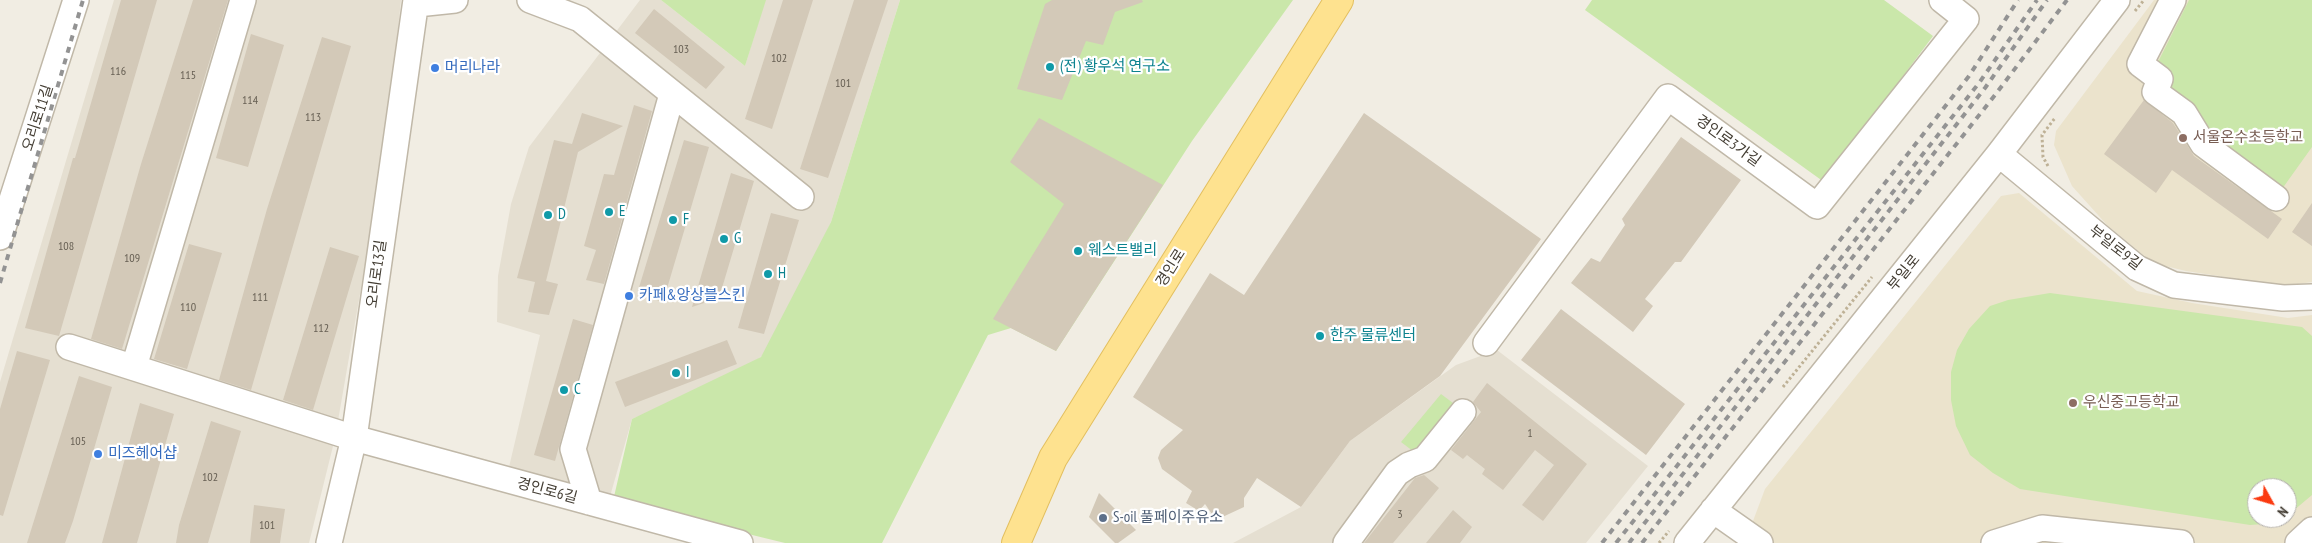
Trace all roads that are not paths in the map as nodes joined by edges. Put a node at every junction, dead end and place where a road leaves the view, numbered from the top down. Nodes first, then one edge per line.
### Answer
1 (76, 0) edge
2 (243, 0) edge
3 (455, 0) edge
4 (530, 0) edge
5 (1339, 0) edge
6 (1942, 0) edge
7 (2173, 0) edge
8 (416, 2) edge
9 (2125, 8) edge
10 (672, 94) junction
11 (1998, 154) junction
12 (801, 197) dead end
13 (2276, 198) dead end
14 (0, 237) edge
15 (2312, 297) edge
16 (1486, 343) dead end
17 (70, 347) dead end
18 (134, 367) junction
19 (1463, 412) dead end
20 (354, 438) junction
21 (589, 502) junction
22 (1713, 510) junction
23 (2312, 530) edge
24 (329, 543) edge
25 (740, 543) edge
26 (1016, 543) edge
27 (1346, 543) edge
28 (1687, 543) edge
29 (1760, 543) edge
30 (1994, 543) edge
31 (2181, 543) edge
32 (2298, 543) edge

1 - 14 street, 오리로11길
2 - 18 street
3 - 8 street, 오리로13길
4 - 10 street
5 - 26 main road, 경인로
6 - 16 street, 경인로3가길
7 - 13 street
8 - 20 street, 오리로13길
9 - 11 street, 부일로
10 - 12 street
10 - 21 street
11 - 15 street, 부일로9길
11 - 22 street, 부일로
17 - 18 street, 경인로6길
18 - 20 street, 경인로6길
19 - 27 street
20 - 21 street, 경인로6길
20 - 24 street, 오리로13길
21 - 25 street, 경인로6길
22 - 28 street, 부일로
22 - 29 street
23 - 32 street
30 - 31 street

